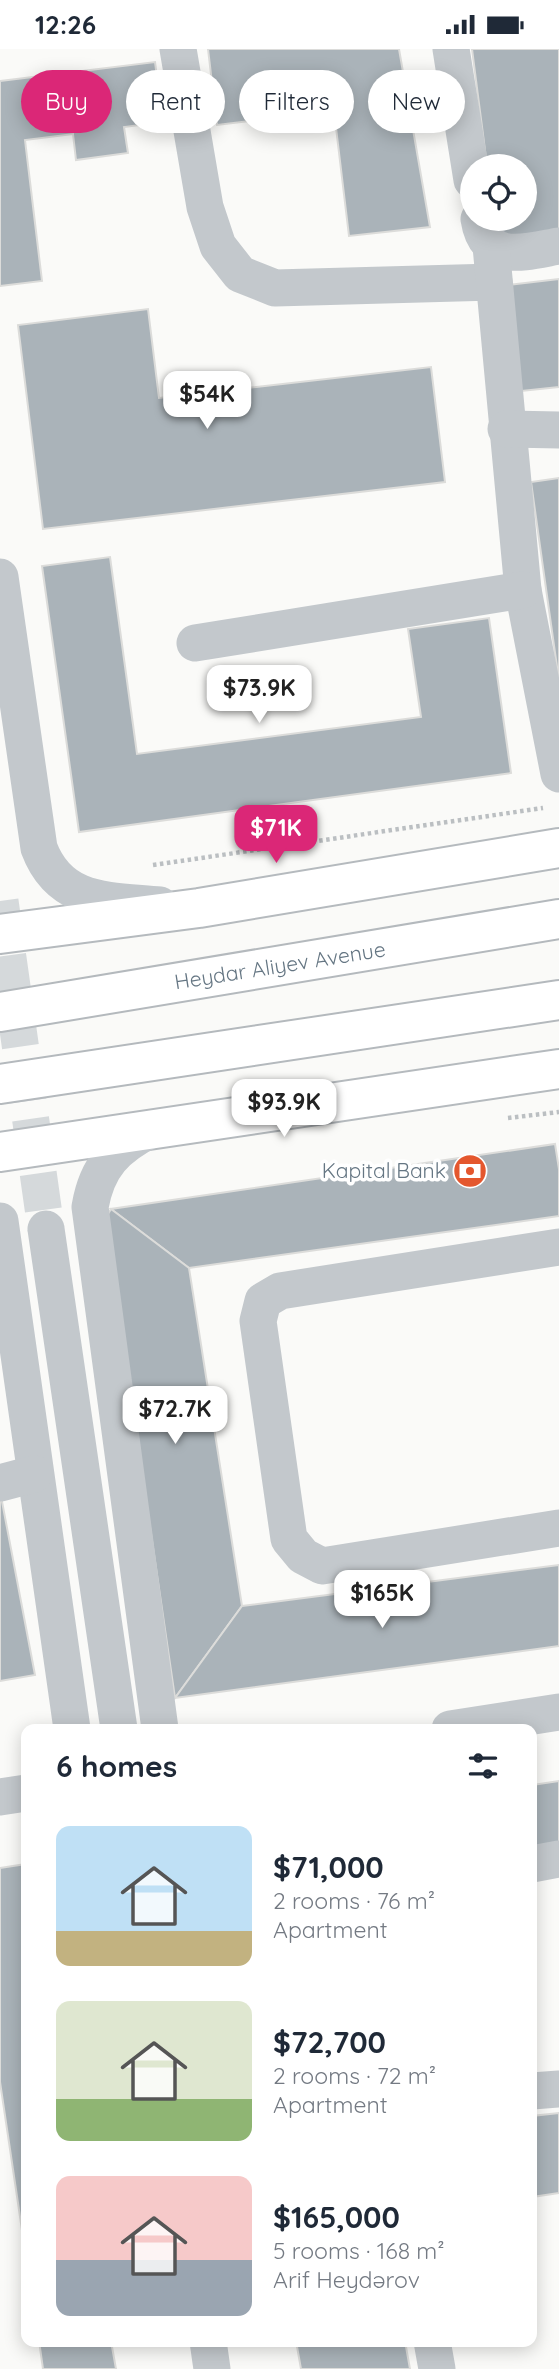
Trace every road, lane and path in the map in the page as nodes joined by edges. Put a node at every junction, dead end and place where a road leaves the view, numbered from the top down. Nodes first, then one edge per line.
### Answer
1 (178, 49) edge
2 (452, 49) edge
3 (468, 154) edge
4 (485, 233) edge
5 (559, 246) edge
6 (494, 282) junction
7 (506, 429) junction
8 (559, 430) edge
9 (0, 576) edge
10 (523, 590) junction
11 (195, 643) dead end
12 (559, 773) edge
13 (545, 808) dead end
14 (559, 848) edge
15 (148, 866) dead end
16 (199, 908) junction
17 (559, 919) edge
18 (0, 934) edge
19 (559, 1000) edge
20 (0, 1012) edge
21 (559, 1069) edge
22 (0, 1084) edge
23 (155, 1128) junction
24 (0, 1152) edge
25 (0, 1221) edge
26 (46, 1229) tunnel mouth
27 (559, 1247) edge
28 (17, 1479) edge
29 (559, 1528) edge
30 (559, 1712) edge
31 (71, 1724) edge
32 (118, 1724) edge
33 (159, 1724) edge
34 (482, 1724) edge
35 (21, 1794) edge
36 (0, 1797) edge
37 (559, 1859) edge
38 (537, 1863) edge
39 (559, 2089) edge
40 (537, 2091) edge
41 (209, 2347) edge
42 (433, 2347) edge
43 (212, 2369) edge
44 (437, 2369) edge

1 - 6 street
2 - 3 street
4 - 5 street
4 - 6 street
6 - 7 street
7 - 8 street
7 - 10 street
9 - 16 street
10 - 11 street
10 - 12 street
13 - 15 path
14 - 16 main road
16 - 18 main road
17 - 20 main road, Heydar Aliyev Avenue
19 - 22 main road
21 - 23 main road
23 - 24 main road
23 - 33 street
25 - 28 street
26 - 32 street
27 - 29 street
28 - 31 street
30 - 34 street
35 - 36 street
37 - 38 street
39 - 40 street
41 - 43 street
42 - 44 street

